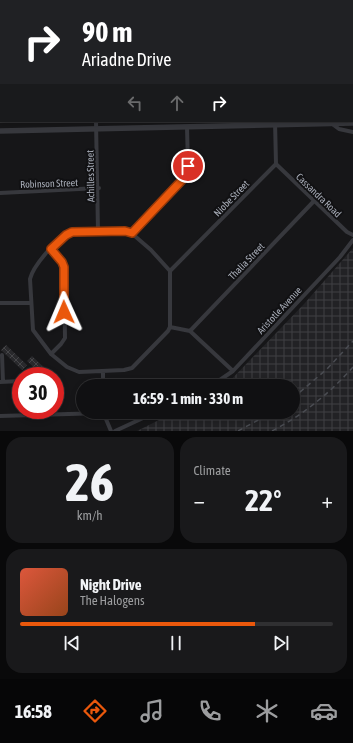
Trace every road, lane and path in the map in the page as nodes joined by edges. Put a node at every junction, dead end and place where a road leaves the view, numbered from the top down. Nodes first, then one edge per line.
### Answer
1 (96, 122) edge
2 (331, 122) edge
3 (276, 123) edge
4 (353, 123) edge
5 (187, 127) junction
6 (96, 129) junction
7 (0, 131) edge
8 (353, 132) edge
9 (276, 164) junction
10 (99, 188) junction
11 (0, 193) edge
12 (314, 201) junction
13 (98, 232) junction
14 (132, 233) junction
15 (353, 235) edge
16 (353, 240) edge
17 (51, 249) junction
18 (170, 271) junction
19 (0, 303) edge
20 (31, 303) junction
21 (170, 327) junction
22 (190, 332) junction
23 (51, 354) junction
24 (2, 355) dead end
25 (103, 371) junction
26 (233, 371) junction
27 (103, 379) edge
28 (221, 379) edge
29 (12, 381) edge
30 (2, 382) edge
31 (76, 413) edge
32 (0, 416) edge
33 (106, 419) edge
34 (141, 419) edge
35 (111, 431) edge
36 (115, 431) edge

1 - 6 street, Achilles Street
2 - 3 street
2 - 4 street
2 - 8 street
3 - 5 street
3 - 9 street
5 - 6 street
5 - 14 street
6 - 7 street
6 - 10 street, Achilles Street
9 - 12 street, Cassandra Road
9 - 18 street, Niobe Street
10 - 11 street, Robinson Street
10 - 13 street, Achilles Street
12 - 15 street, Cassandra Road
12 - 22 street, Thalia Street
13 - 14 street
13 - 17 street
14 - 18 street
16 - 26 street, Aristotle Avenue
17 - 20 street
17 - 23 street
18 - 21 street
19 - 20 street
20 - 23 street
21 - 22 street
21 - 25 street
22 - 26 street
23 - 25 street
24 - 30 street
25 - 27 street
26 - 28 street, Aristotle Avenue
29 - 30 street
31 - 32 street
33 - 35 street
34 - 36 street

